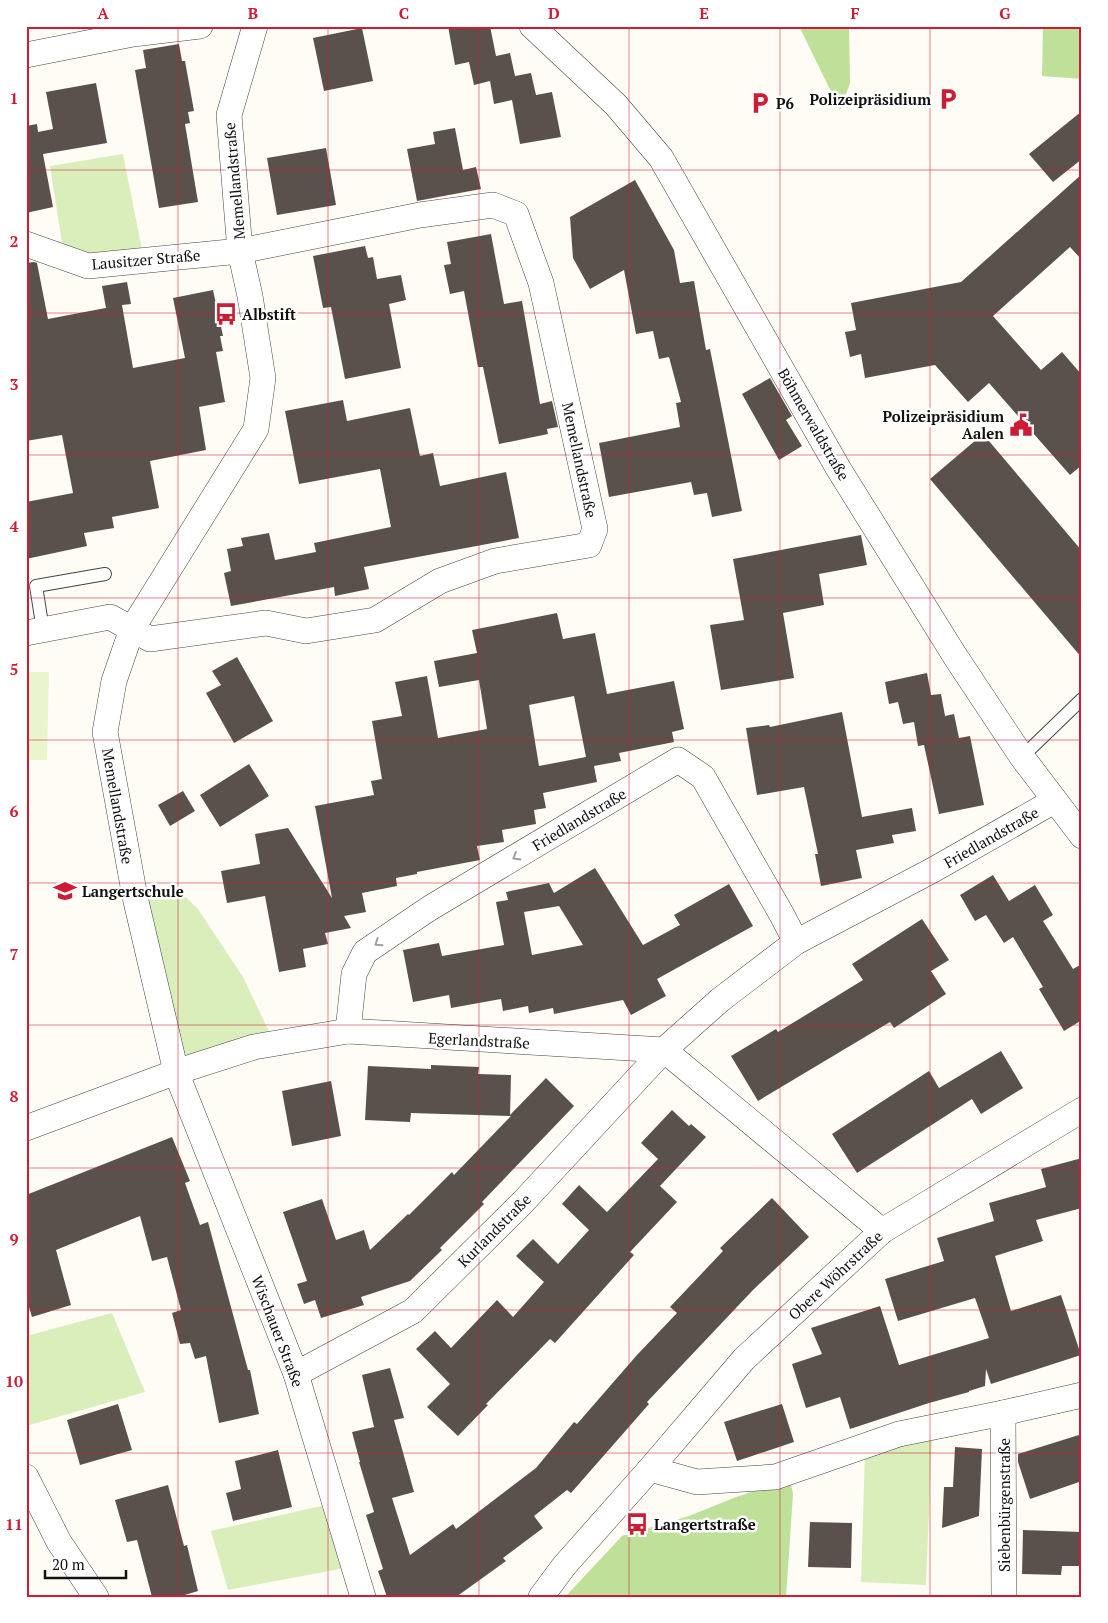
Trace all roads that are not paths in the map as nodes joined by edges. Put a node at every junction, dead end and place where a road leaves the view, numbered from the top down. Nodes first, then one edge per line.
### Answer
1 (200, 26) edge
2 (255, 26) edge
3 (532, 26) edge
4 (26, 55) edge
5 (26, 244) edge
6 (240, 250) junction
7 (105, 574) dead end
8 (132, 629) junction
9 (35, 631) edge
10 (1082, 699) edge
11 (1022, 757) junction
12 (1054, 801) junction
13 (1082, 836) edge
14 (796, 942) junction
15 (348, 1031) junction
16 (664, 1050) junction
17 (176, 1072) junction
18 (1082, 1110) edge
19 (26, 1128) edge
20 (882, 1231) junction
21 (296, 1374) junction
22 (1082, 1395) edge
23 (1003, 1413) junction
24 (650, 1469) junction
25 (26, 1477) edge
26 (96, 1597) edge
27 (363, 1597) edge
28 (541, 1597) edge
29 (1004, 1597) edge

1 - 4 street
2 - 6 street, Memellandstraße
3 - 11 street, Böhmerwaldstraße
5 - 6 street, Lausitzer Straße
6 - 8 street, Memellandstraße
6 - 8 street, Memellandstraße
7 - 9 lane
8 - 9 street, Memellandstraße
8 - 17 street, Memellandstraße
10 - 11 lane
11 - 12 street, Böhmerwaldstraße
12 - 13 street, Böhmerwaldstraße
12 - 14 street, Friedlandstraße
14 -> 15 street, Friedlandstraße
14 - 16 street, Friedlandstraße
15 - 16 street, Egerlandstraße
15 - 17 street, Egerlandstraße
16 - 20 street
16 - 21 street, Kurlandstraße
17 - 19 street, Egerlandstraße
17 - 21 street, Wischauer Straße
18 - 20 street, Obere Wöhrstraße
20 - 24 street, Obere Wöhrstraße
21 - 27 street, Wischauer Straße
22 - 23 street
23 - 24 street
23 - 29 street, Siebenbürgenstraße
24 - 28 street
25 - 26 street

